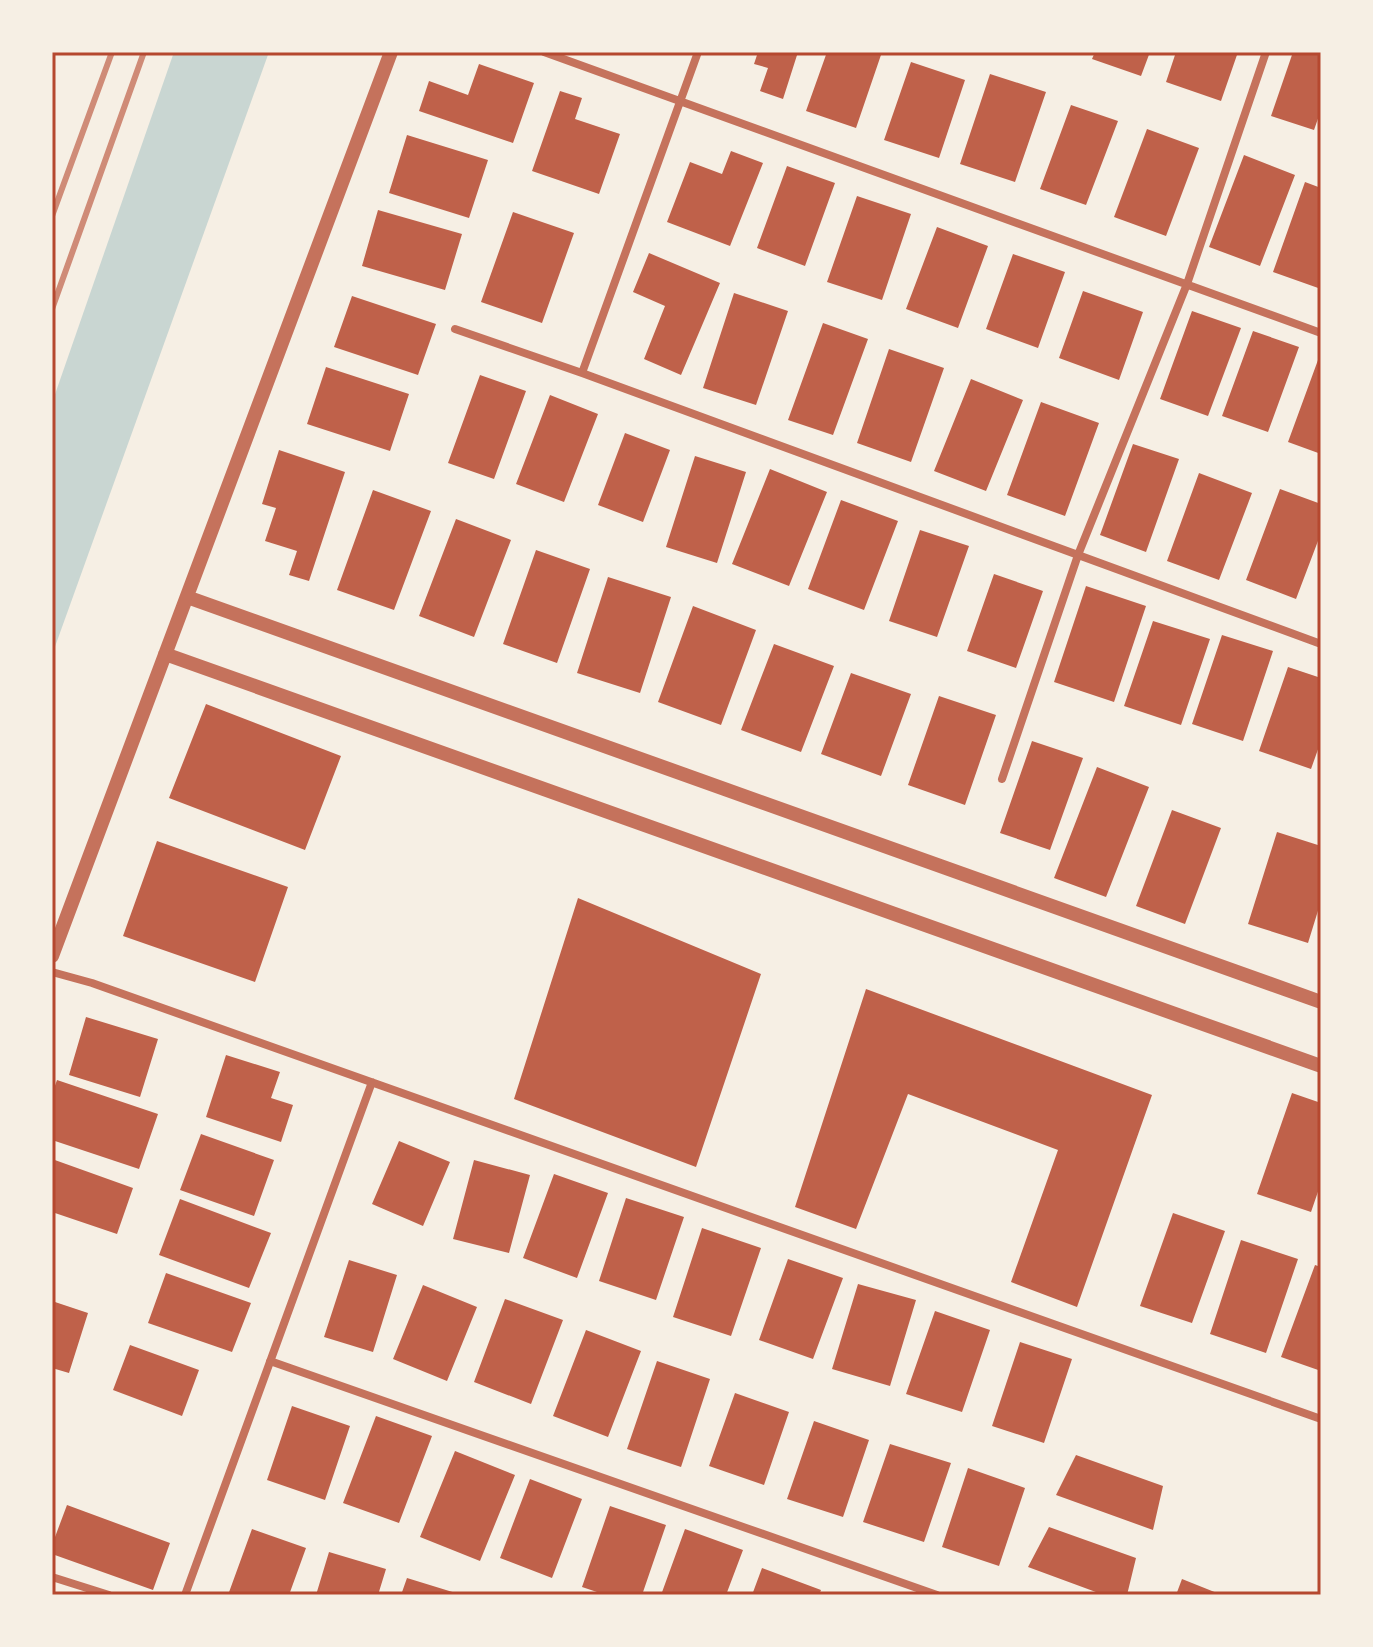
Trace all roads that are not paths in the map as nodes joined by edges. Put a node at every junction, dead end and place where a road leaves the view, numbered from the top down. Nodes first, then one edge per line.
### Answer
1 (391, 52) edge
2 (544, 52) edge
3 (698, 52) edge
4 (1266, 52) edge
5 (680, 101) junction
6 (1187, 284) junction
7 (455, 329) dead end
8 (1321, 333) edge
9 (582, 373) junction
10 (1078, 555) junction
11 (187, 597) junction
12 (1321, 644) edge
13 (165, 654) junction
14 (1002, 779) dead end
15 (52, 956) edge
16 (52, 972) edge
17 (1321, 1002) edge
18 (1321, 1066) edge
19 (372, 1082) junction
20 (270, 1361) junction
21 (1321, 1419) edge
22 (52, 1577) edge
23 (109, 1595) edge
24 (185, 1595) edge
25 (937, 1595) edge

1 - 11 street
2 - 5 street
3 - 5 street
4 - 6 street
5 - 6 street
5 - 9 street
6 - 8 street
6 - 10 street
7 - 9 street
9 - 10 street
10 - 12 street
10 - 14 street
11 - 13 street
11 - 17 street
13 - 15 street
13 - 18 street
16 - 19 street
19 - 20 street
19 - 21 street
20 - 24 street
20 - 25 street
22 - 23 street

